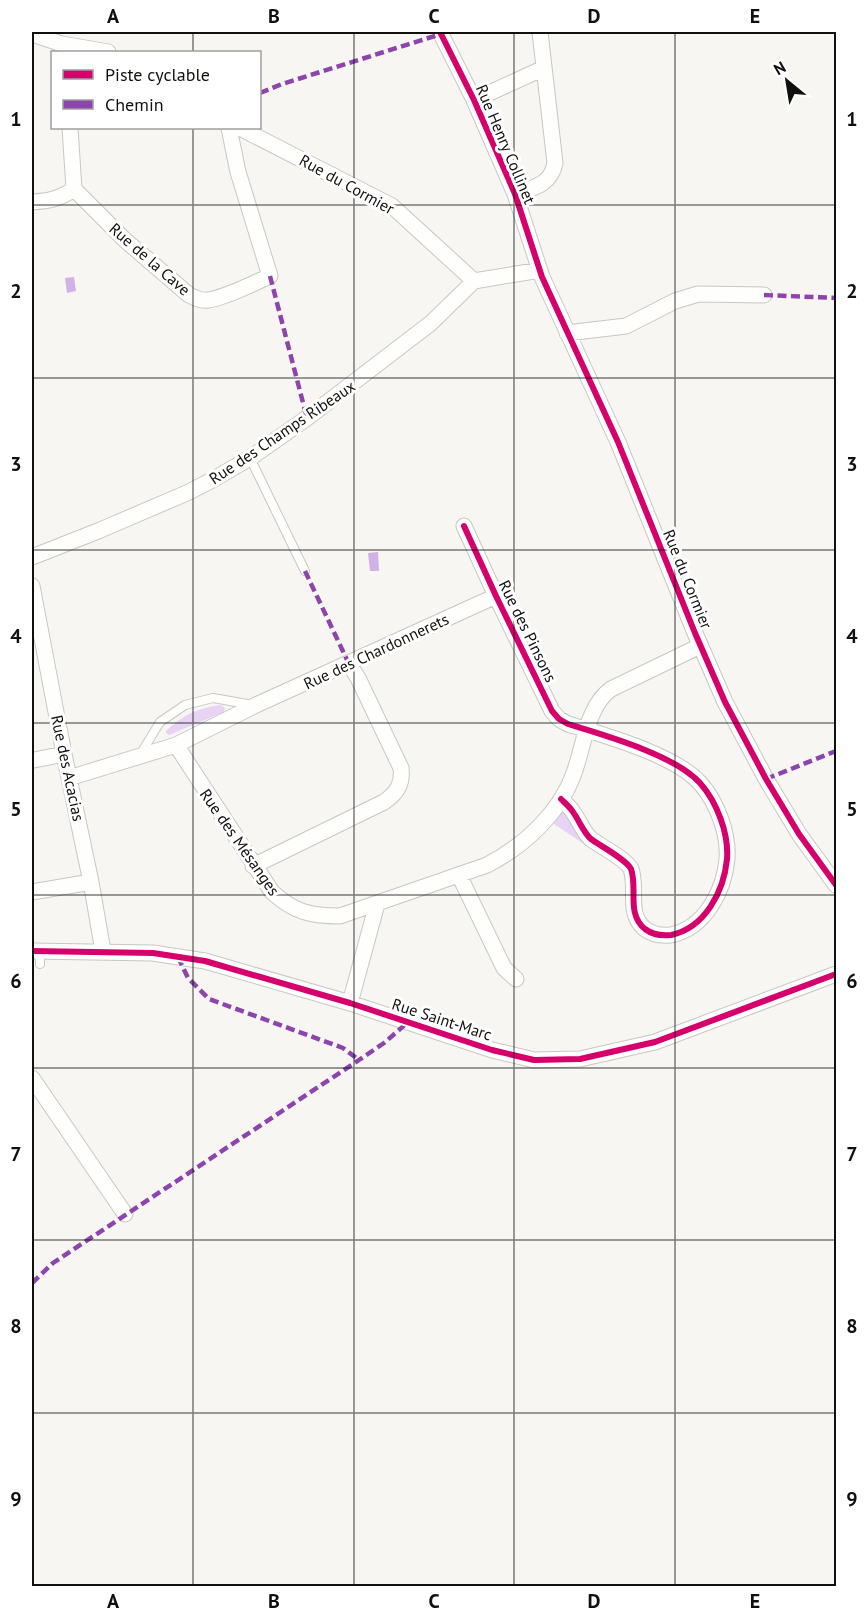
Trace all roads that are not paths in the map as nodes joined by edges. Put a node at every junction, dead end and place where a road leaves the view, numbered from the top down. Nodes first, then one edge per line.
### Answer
1 (440, 32) edge
2 (540, 32) edge
3 (32, 34) edge
4 (63, 48) edge
5 (97, 51) edge
6 (544, 68) junction
7 (474, 100) junction
8 (70, 129) edge
9 (228, 129) edge
10 (242, 129) edge
11 (74, 189) junction
12 (515, 194) junction
13 (32, 202) edge
14 (540, 270) junction
15 (474, 281) junction
16 (764, 295) dead end
17 (567, 333) junction
18 (249, 458) junction
19 (464, 526) dead end
20 (32, 557) edge
21 (305, 571) dead end
22 (32, 586) edge
23 (496, 596) junction
24 (700, 646) junction
25 (349, 664) junction
26 (256, 705) junction
27 (586, 730) junction
28 (176, 745) junction
29 (64, 754) junction
30 (140, 756) junction
31 (32, 761) edge
32 (69, 778) junction
33 (561, 799) junction
34 (253, 866) junction
35 (459, 875) junction
36 (91, 882) junction
37 (837, 885) edge
38 (32, 892) edge
39 (377, 904) junction
40 (103, 951) junction
41 (37, 955) edge
42 (837, 974) edge
43 (516, 979) dead end
44 (350, 1003) junction
45 (32, 1078) edge
46 (125, 1214) dead end

1 - 7 street, Rue Henry Collinet
2 - 6 street
3 - 4 street
4 - 5 street
6 - 7 street
6 - 12 street
7 - 12 street, Rue Henry Collinet
8 - 11 street
9 - 11 street, Rue de la Cave
10 - 15 street, Rue du Cormier
11 - 13 street
12 - 14 street, Rue Henry Collinet
14 - 15 street
14 - 17 street, Rue du Cormier
15 - 18 street, Rue des Champs Ribeaux
16 - 17 street
17 - 24 street, Rue du Cormier
18 - 20 street, Rue des Champs Ribeaux
18 - 21 lane
19 - 23 street, Rue des Pinsons
22 - 29 street, Rue des Acacias
23 - 25 street, Rue des Chardonnerets
23 - 27 street, Rue des Pinsons
24 - 27 street, Rue des Mésanges
24 - 37 street, Rue du Cormier
25 - 26 street, Rue des Chardonnerets
25 - 34 street
26 - 28 street, Rue des Chardonnerets
26 - 30 lane
27 - 33 street, Rue des Mésanges
27 - 33 street, Rue des Pinsons
28 - 30 street, Rue des Chardonnerets
28 - 34 street, Rue des Mésanges
29 - 31 street
29 - 32 street, Rue des Acacias
30 - 32 street, Rue des Chardonnerets
32 - 36 street, Rue des Acacias
33 - 35 street, Rue des Mésanges
34 - 39 street, Rue des Mésanges
35 - 39 street, Rue des Mésanges
35 - 43 street
36 - 38 street
36 - 40 street, Rue des Acacias
39 - 44 street
40 - 41 street, Rue Saint-Marc
40 - 44 street, Rue Saint-Marc
42 - 44 street, Rue Saint-Marc
45 - 46 street

